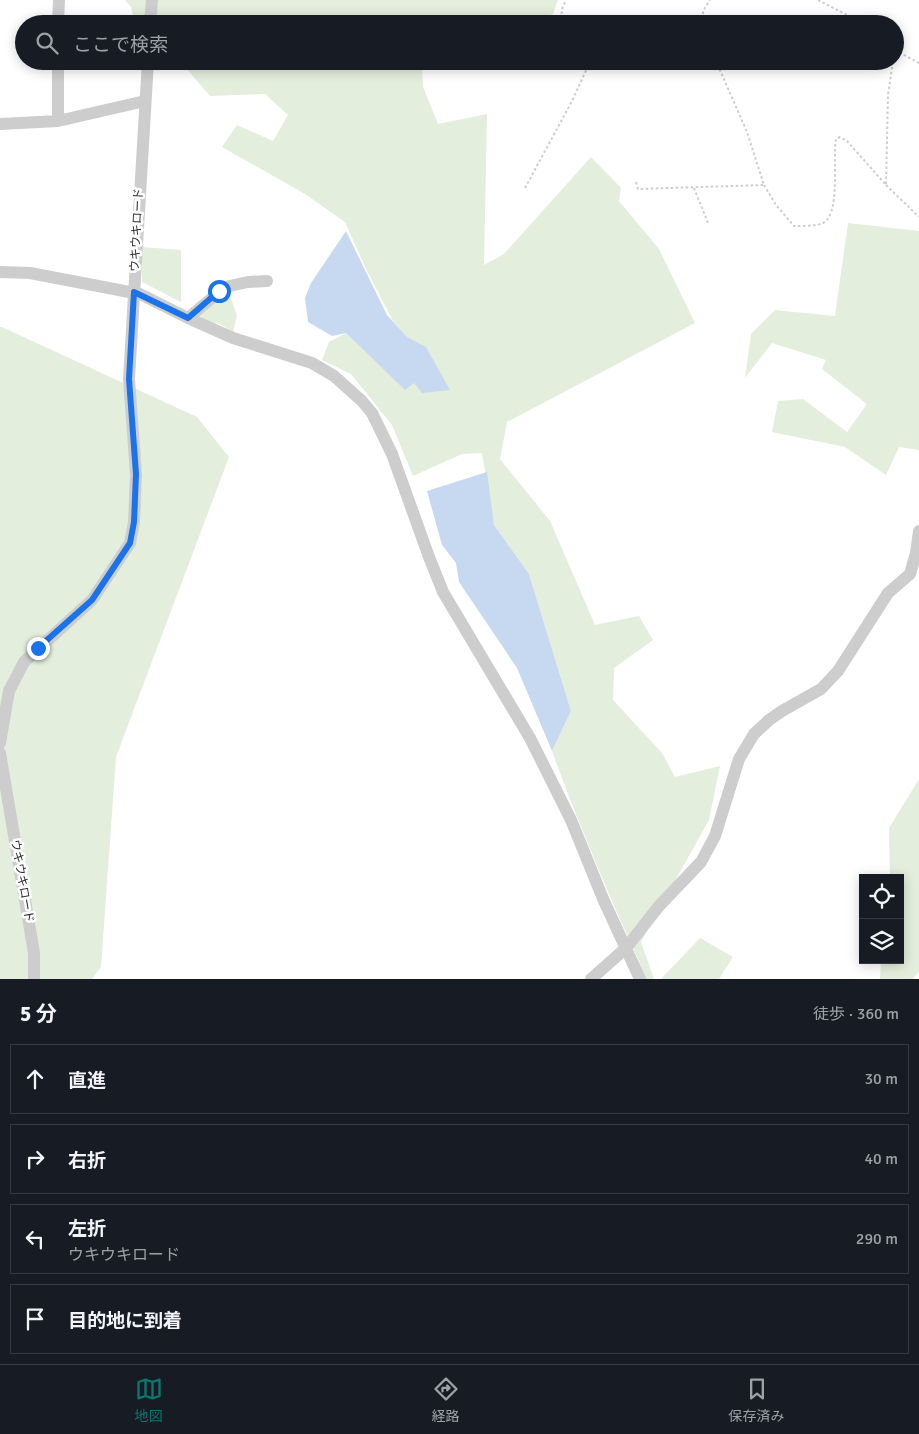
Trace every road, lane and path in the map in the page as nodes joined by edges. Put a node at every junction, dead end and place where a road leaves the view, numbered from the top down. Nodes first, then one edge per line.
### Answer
1 (59, 0) edge
2 (152, 0) edge
3 (566, 0) edge
4 (710, 0) edge
5 (818, 0) edge
6 (58, 15) edge
7 (151, 15) edge
8 (561, 15) edge
9 (703, 15) edge
10 (847, 15) edge
11 (904, 56) edge
12 (919, 63) edge
13 (58, 70) edge
14 (147, 70) edge
15 (586, 70) edge
16 (720, 70) edge
17 (892, 70) edge
18 (145, 101) junction
19 (58, 121) junction
20 (0, 124) edge
21 (636, 182) dead end
22 (764, 185) junction
23 (886, 185) junction
24 (525, 188) dead end
25 (694, 188) junction
26 (919, 217) edge
27 (708, 223) dead end
28 (0, 272) edge
29 (267, 281) dead end
30 (134, 292) junction
31 (188, 318) junction
32 (919, 531) edge
33 (0, 743) edge
34 (0, 753) edge
35 (626, 948) junction
36 (34, 979) edge
37 (590, 979) edge
38 (640, 979) edge

1 - 6 street
2 - 7 street
3 - 8 path
4 - 9 path
5 - 10 path
11 - 12 path
13 - 19 street
14 - 18 street, ウキウキロード
15 - 24 path
16 - 22 path
17 - 23 path
18 - 19 street
18 - 30 street, ウキウキロード
19 - 20 street
21 - 25 path
22 - 23 path
22 - 25 path
23 - 26 path
25 - 27 path
28 - 30 street
29 - 31 street
30 - 31 street
30 - 33 street, ウキウキロード
31 - 35 street
32 - 35 street
34 - 36 street, ウキウキロード
35 - 37 street
35 - 38 street

